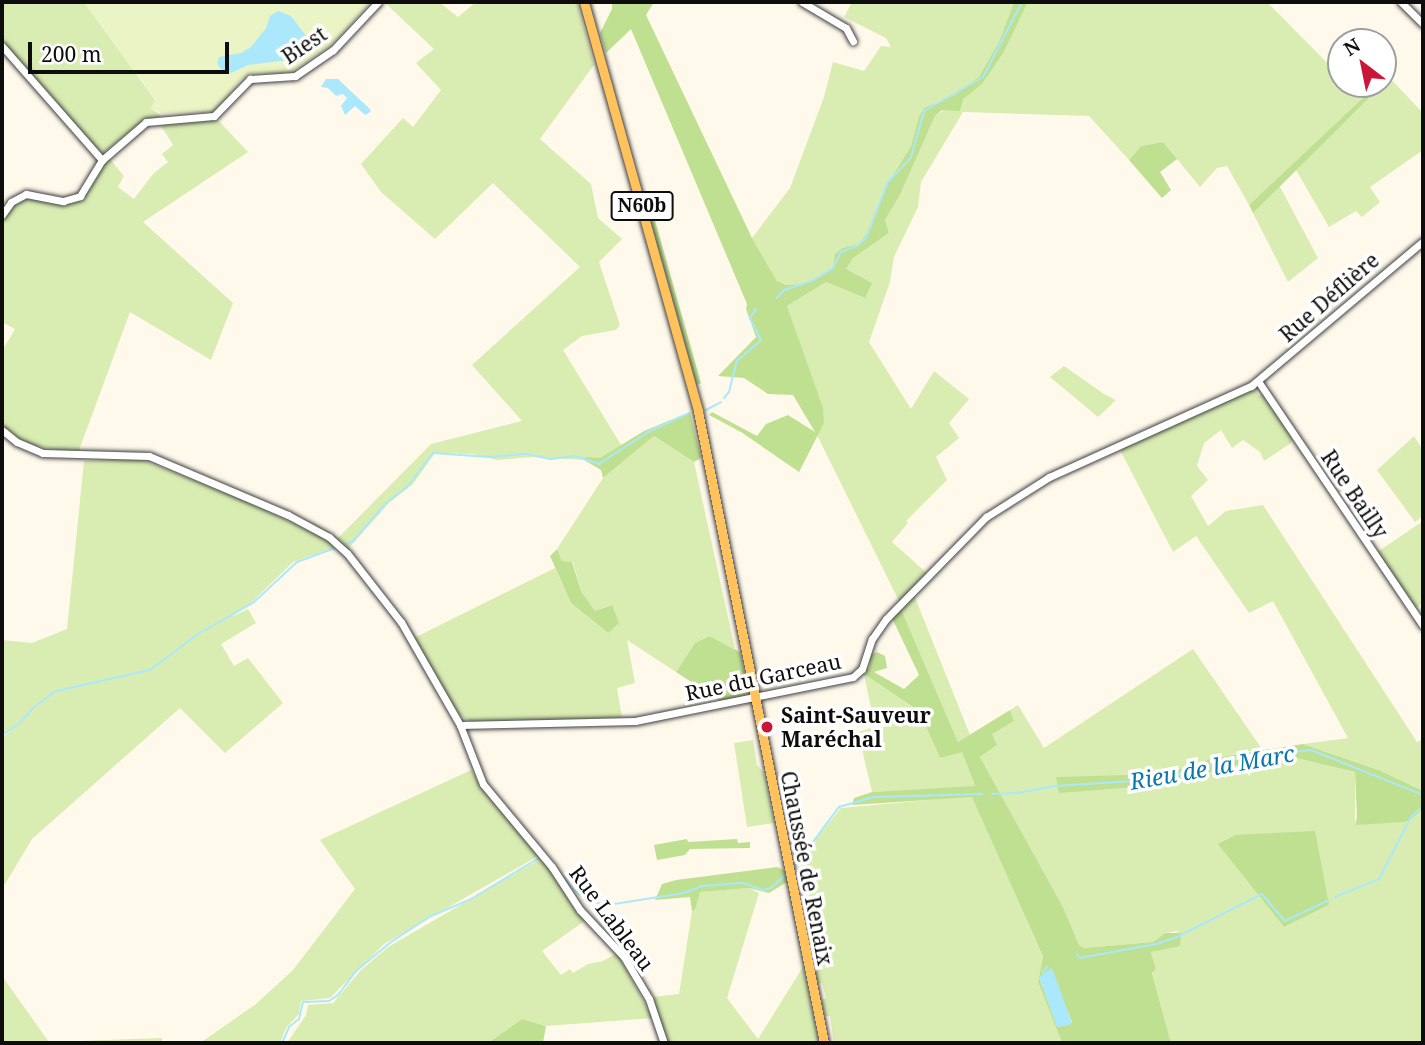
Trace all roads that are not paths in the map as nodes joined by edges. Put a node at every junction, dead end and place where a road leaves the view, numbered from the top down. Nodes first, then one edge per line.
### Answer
1 (378, 2) edge
2 (584, 2) edge
3 (802, 2) edge
4 (1401, 2) edge
5 (1423, 24) edge
6 (853, 41) dead end
7 (2, 46) edge
8 (102, 160) junction
9 (2, 215) edge
10 (1423, 241) edge
11 (1258, 381) junction
12 (2, 430) edge
13 (1423, 626) edge
14 (755, 698) junction
15 (460, 725) junction
16 (664, 1043) edge
17 (824, 1043) edge

1 - 8 street, Biest
2 - 14 main road, Chaussée de Renaix / N60b
3 - 6 street
4 - 5 street
7 - 8 street
8 - 9 street, Biest
10 - 11 street, Rue Déflière
11 - 13 street, Rue Bailly
11 - 14 street, Rue du Garceau
12 - 15 street
14 - 15 street, Rue du Garceau
14 - 17 main road, Chaussée de Renaix
15 - 16 street, Rue Lableau

